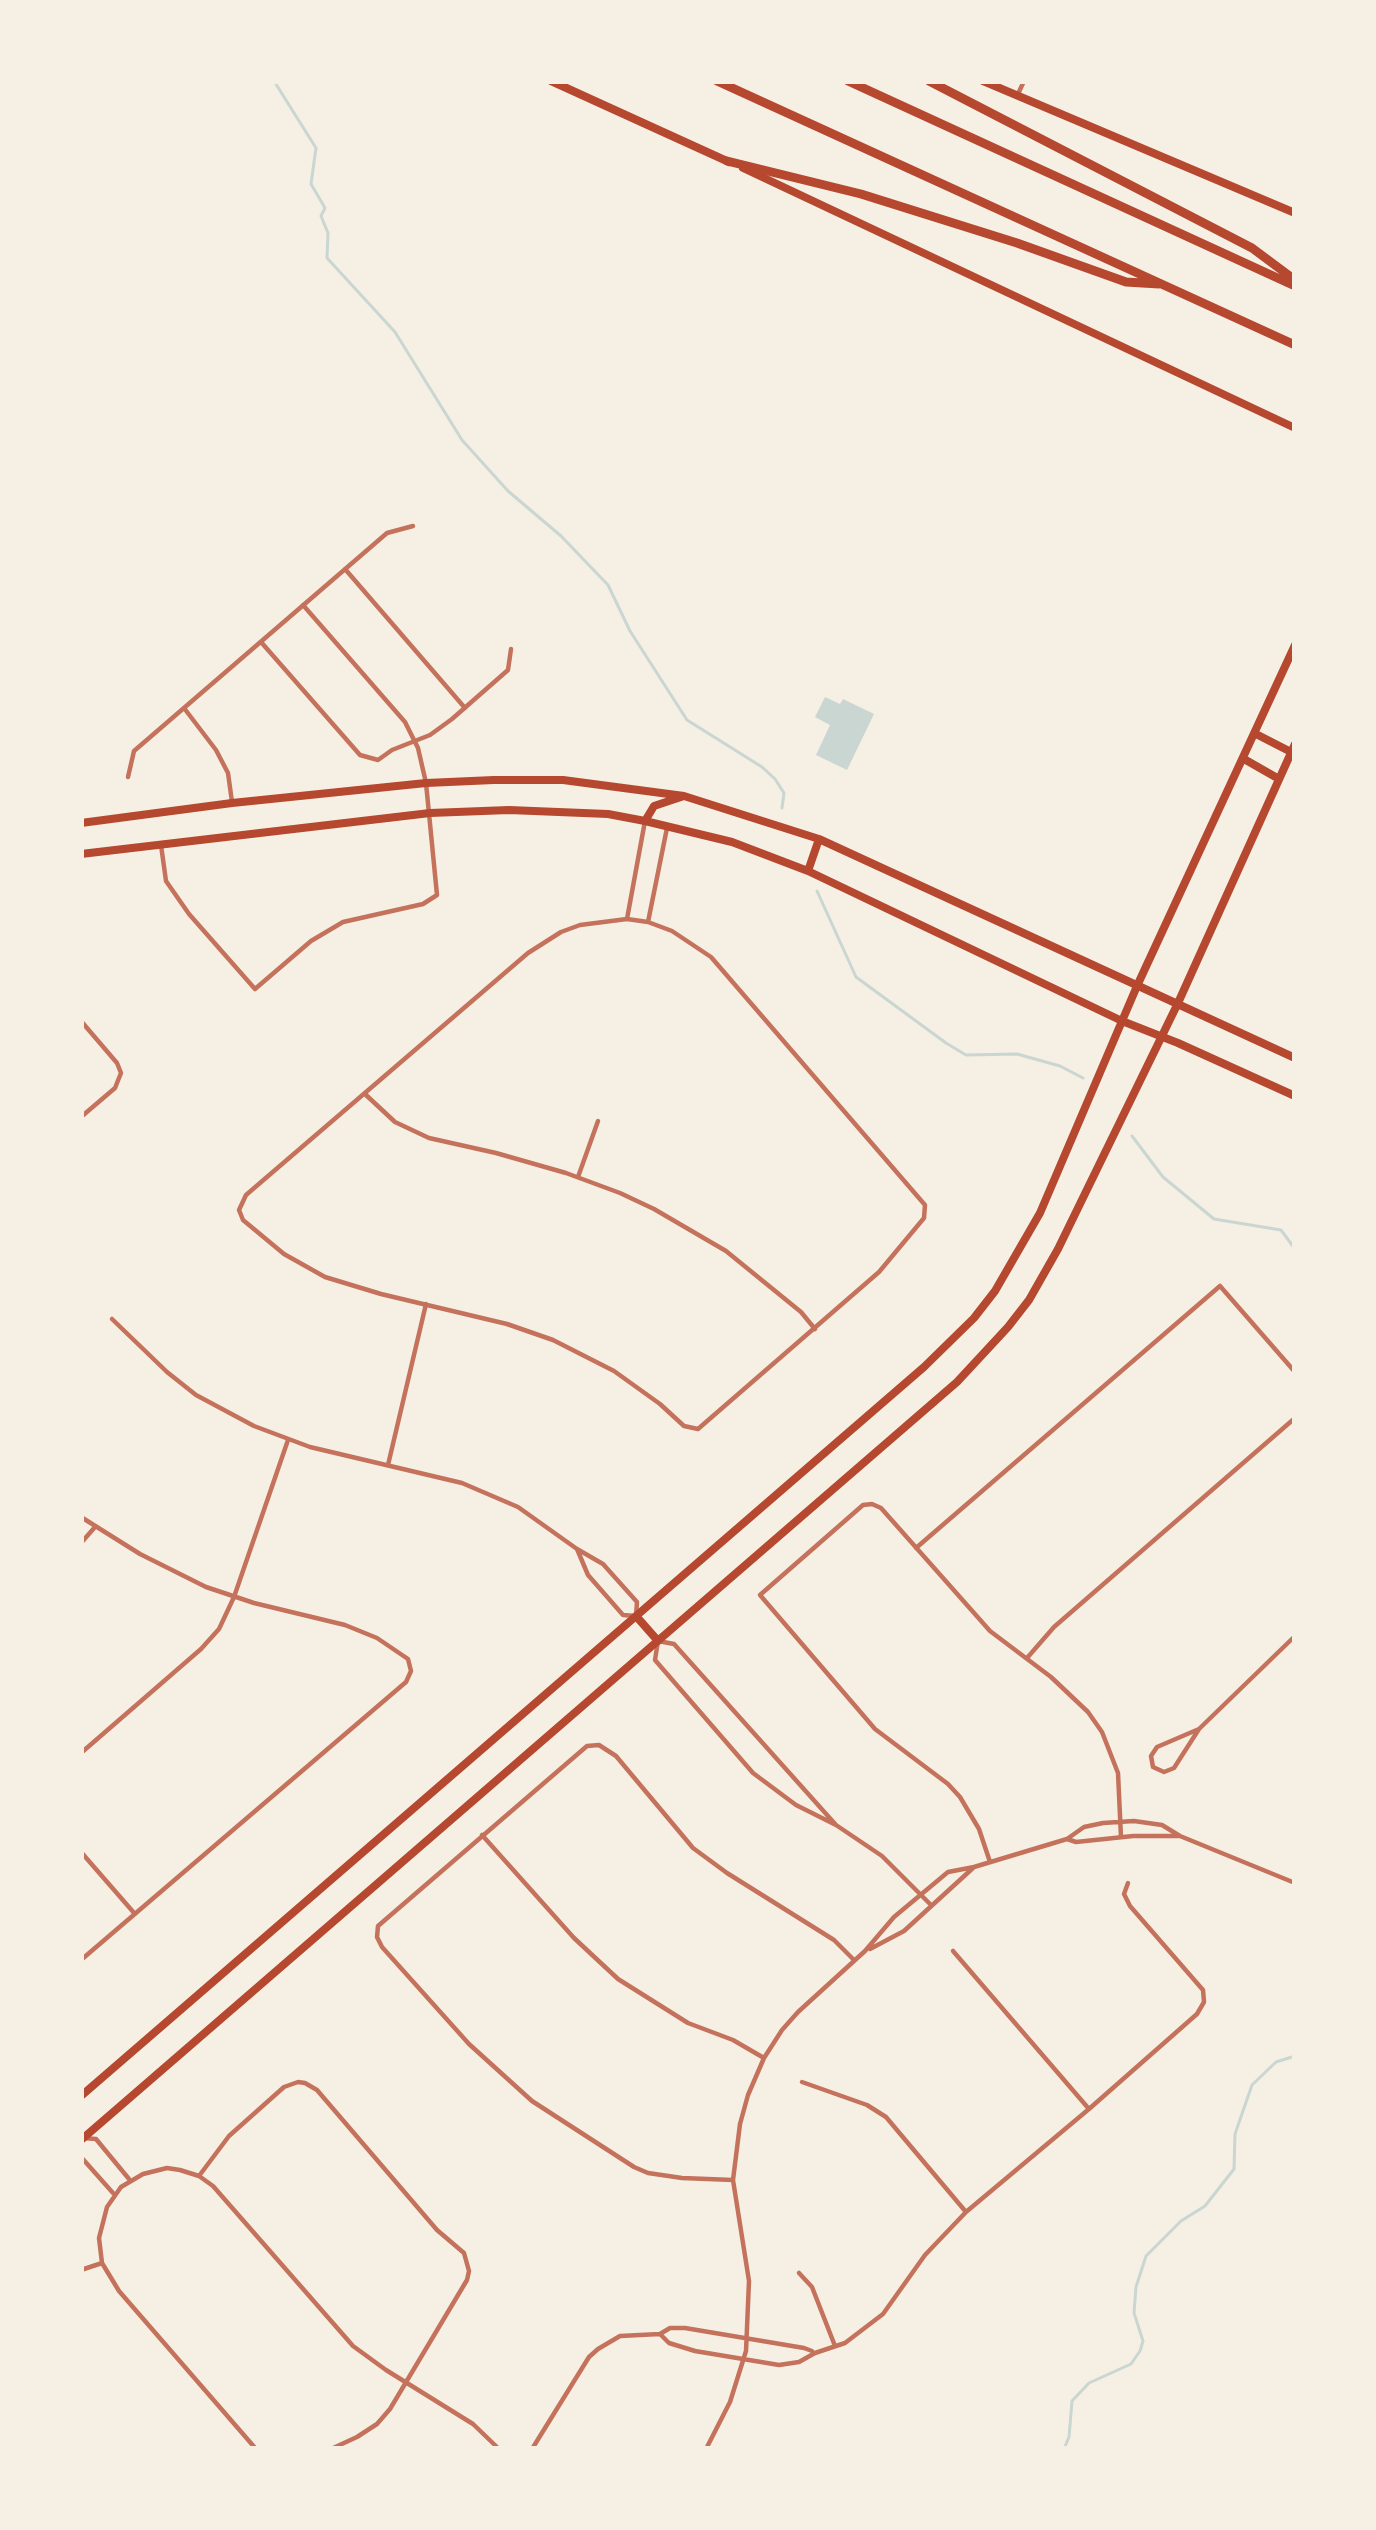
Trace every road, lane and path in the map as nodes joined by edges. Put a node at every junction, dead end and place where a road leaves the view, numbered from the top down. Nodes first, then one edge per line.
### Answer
1 (551, 81) edge
2 (717, 81) edge
3 (848, 81) edge
4 (929, 81) edge
5 (983, 81) edge
6 (1024, 81) edge
7 (1018, 94) junction
8 (728, 161) junction
9 (1295, 213) edge
10 (1295, 283) edge
11 (1165, 285) junction
12 (1295, 345) edge
13 (1295, 428) edge
14 (413, 526) dead end
15 (345, 569) junction
16 (303, 605) junction
17 (261, 642) junction
18 (1295, 645) edge
19 (511, 649) dead end
20 (184, 708) junction
21 (465, 708) junction
22 (1256, 734) junction
23 (415, 742) junction
24 (1293, 748) edge
25 (1244, 759) junction
26 (128, 777) dead end
27 (1279, 778) junction
28 (426, 784) junction
29 (684, 796) junction
30 (232, 802) junction
31 (430, 813) junction
32 (645, 821) junction
33 (81, 824) edge
34 (667, 826) junction
35 (819, 839) junction
36 (161, 845) junction
37 (81, 854) edge
38 (808, 871) junction
39 (627, 919) junction
40 (648, 922) junction
41 (1137, 986) junction
42 (1178, 1003) junction
43 (81, 1021) edge
44 (1122, 1021) junction
45 (1161, 1036) junction
46 (1295, 1058) edge
47 (365, 1094) junction
48 (1295, 1096) edge
49 (81, 1117) edge
50 (598, 1120) dead end
51 (578, 1177) junction
52 (426, 1304) junction
53 (112, 1319) dead end
54 (815, 1328) junction
55 (1295, 1372) edge
56 (1294, 1421) edge
57 (288, 1439) junction
58 (388, 1465) junction
59 (81, 1517) edge
60 (95, 1527) junction
61 (81, 1543) edge
62 (916, 1548) junction
63 (577, 1550) junction
64 (234, 1597) junction
65 (636, 1616) junction
66 (1295, 1636) edge
67 (658, 1641) junction
68 (1027, 1658) junction
69 (1199, 1729) junction
70 (81, 1753) edge
71 (1120, 1822) junction
72 (836, 1826) junction
73 (482, 1835) junction
74 (1180, 1836) junction
75 (1121, 1837) junction
76 (1067, 1839) junction
77 (81, 1852) edge
78 (990, 1862) junction
79 (974, 1868) junction
80 (1128, 1882) dead end
81 (1295, 1883) edge
82 (921, 1894) junction
83 (931, 1905) junction
84 (135, 1914) junction
85 (865, 1951) junction
86 (953, 1952) dead end
87 (81, 1960) edge
88 (854, 1960) junction
89 (764, 2057) junction
90 (802, 2082) dead end
91 (81, 2096) edge
92 (1089, 2109) junction
93 (82, 2140) edge
94 (81, 2157) edge
95 (200, 2176) junction
96 (130, 2180) junction
97 (733, 2180) junction
98 (115, 2195) junction
99 (966, 2212) junction
100 (102, 2263) junction
101 (81, 2270) edge
102 (799, 2273) dead end
103 (660, 2334) junction
104 (746, 2339) junction
105 (836, 2346) junction
106 (815, 2353) junction
107 (742, 2360) junction
108 (406, 2383) junction
109 (256, 2449) edge
110 (331, 2449) edge
111 (500, 2449) edge
112 (532, 2449) edge
113 (706, 2449) edge

1 - 8 main road
2 - 11 highway
3 - 10 highway
4 - 10 highway
5 - 7 main road
6 - 7 street
7 - 9 main road
8 - 11 highway
8 - 13 main road
11 - 12 highway
14 - 15 street
15 - 16 street
15 - 21 street
16 - 17 street
16 - 23 street
17 - 20 street
17 - 23 street
18 - 22 main road
19 - 21 street
20 - 26 street
20 - 30 street
21 - 23 street
22 - 24 main road
22 - 25 main road
23 - 28 street
24 - 27 main road
25 - 27 main road
25 - 41 main road
27 - 42 main road
28 - 29 main road
28 - 30 main road
28 - 31 street
29 - 32 main road
29 - 35 main road
30 - 33 main road
31 - 32 main road
31 - 36 main road
31 - 36 street
32 - 34 main road
32 - 39 street
34 - 38 main road
34 - 40 street
35 - 38 main road
35 - 41 main road
36 - 37 main road
38 - 44 main road
39 - 40 street
39 - 47 street
40 - 54 street
41 - 42 main road
41 - 44 main road
42 - 45 main road
42 - 46 main road
43 - 49 street
44 - 45 main road
44 - 65 main road
45 - 48 main road
45 - 67 main road
47 - 51 street
47 - 52 street
50 - 51 street
51 - 54 street
52 - 54 street
52 - 58 street
53 - 57 street
55 - 62 street
56 - 68 street
57 - 58 street
57 - 64 street
58 - 63 street
59 - 60 street
60 - 61 street
60 - 64 street
62 - 68 street
62 - 78 street
63 - 65 street
63 - 65 street
64 - 70 street
64 - 84 street
65 - 67 main road
65 - 91 main road
66 - 69 street
67 - 72 street
67 - 72 street
67 - 93 main road
68 - 71 street
69 - 69 street
71 - 74 street
71 - 75 street
71 - 76 street
72 - 82 street
73 - 88 street
73 - 89 street
73 - 97 street
74 - 75 street
74 - 81 street
75 - 76 street
76 - 78 street
77 - 84 street
78 - 79 street
79 - 82 street
79 - 83 street
80 - 92 street
82 - 83 street
82 - 85 street
83 - 85 street
84 - 87 street
85 - 88 street
86 - 92 street
88 - 89 street
89 - 97 street
90 - 99 street
92 - 99 street
93 - 96 street
94 - 98 street
95 - 96 street
95 - 108 street
95 - 108 street
96 - 98 street
97 - 104 street
98 - 100 street
99 - 105 street
100 - 101 street
100 - 109 street
102 - 105 street
103 - 104 street
103 - 107 street
103 - 112 street
104 - 106 street
104 - 107 street
105 - 106 street
106 - 107 street
107 - 113 street
108 - 110 street
108 - 111 street

